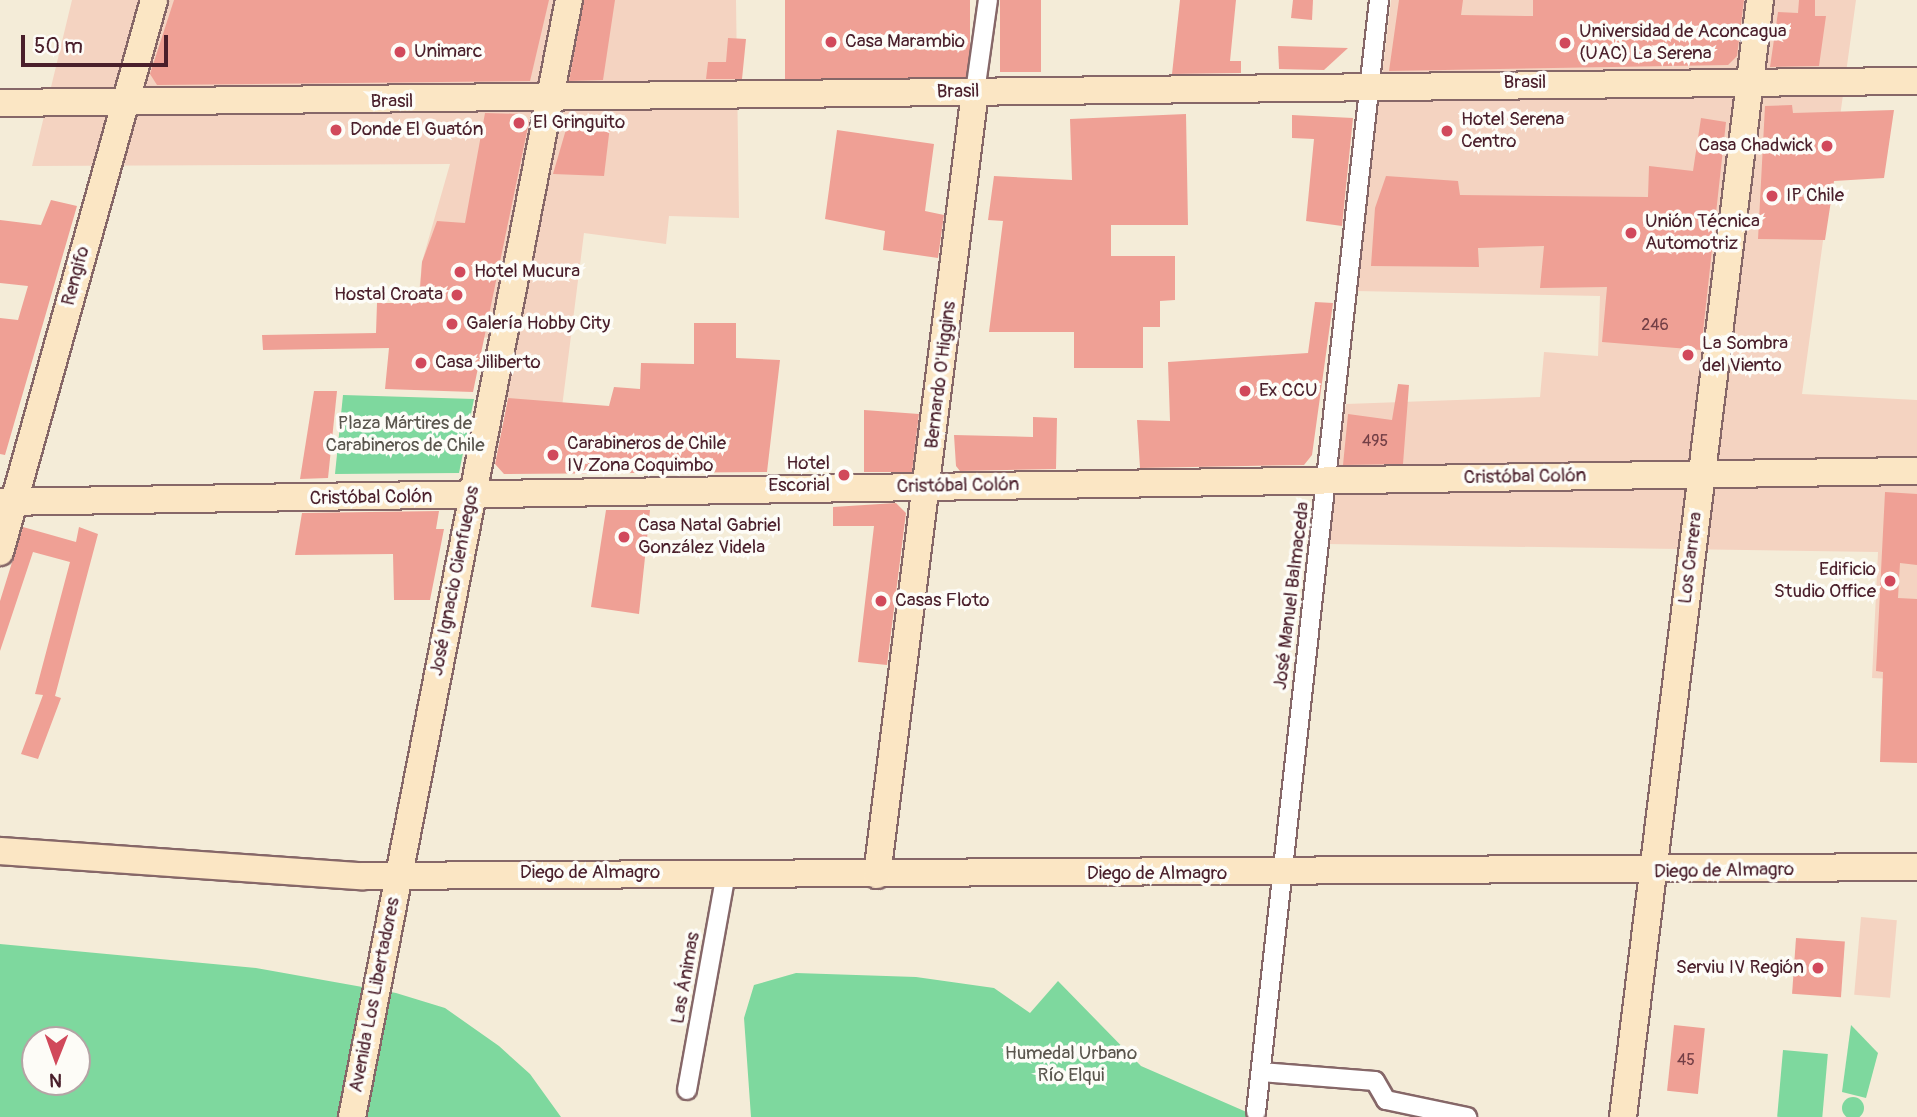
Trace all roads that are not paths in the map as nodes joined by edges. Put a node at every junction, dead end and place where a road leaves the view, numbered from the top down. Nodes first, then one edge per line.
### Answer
1 (154, 0) edge
2 (569, 0) edge
3 (988, 0) edge
4 (1379, 0) edge
5 (1760, 0) edge
6 (1917, 81) edge
7 (1750, 82) junction
8 (1370, 84) junction
9 (975, 92) junction
10 (550, 101) junction
11 (0, 103) edge
12 (124, 104) junction
13 (1917, 471) edge
14 (1701, 474) junction
15 (1326, 480) junction
16 (927, 487) junction
17 (472, 496) junction
18 (7, 502) edge
19 (0, 552) edge
20 (0, 852) edge
21 (1917, 867) edge
22 (440, 872) junction
23 (1652, 872) junction
24 (397, 873) junction
25 (1281, 873) junction
26 (726, 874) junction
27 (877, 875) junction
28 (362, 876) junction
29 (389, 921) junction
30 (1261, 1072) junction
31 (687, 1090) dead end
32 (1256, 1112) dead end
33 (352, 1117) edge
34 (1467, 1117) edge
35 (1623, 1117) edge

1 - 12 street, Rengifo
2 - 10 street, José Ignacio Cienfuegos
3 - 9 street, Bernardo O'Higgins
4 - 8 street, José Manuel Balmaceda
5 - 7 street, Los Carrera
6 - 7 street, Brasil
7 - 8 street, Brasil
7 - 14 street, Los Carrera
8 - 9 street, Brasil
8 - 15 street, José Manuel Balmaceda
9 - 10 street, Brasil
9 - 16 street, Bernardo O'Higgins
10 - 12 street, Brasil
10 - 17 street, José Ignacio Cienfuegos
11 - 12 street, Brasil
12 - 18 street, Rengifo
13 - 14 street, Cristóbal Colón
14 - 15 street, Cristóbal Colón
14 - 23 street, Los Carrera
15 - 16 street, Cristóbal Colón
15 - 25 street, José Manuel Balmaceda
16 - 17 street, Cristóbal Colón
16 - 27 street, Bernardo O'Higgins
17 - 18 street, Cristóbal Colón
17 - 24 street, José Ignacio Cienfuegos
18 - 19 street, Rengifo
20 - 28 street
21 - 23 street, Diego de Almagro
22 - 24 street, Diego de Almagro
22 - 26 street, Diego de Almagro
22 - 29 street
23 - 25 street, Diego de Almagro
23 - 35 street, Los Carrera
24 - 28 street, Diego de Almagro
24 - 29 street, Avenida Los Libertadores
25 - 27 street, Diego de Almagro
25 - 30 street, José Manuel Balmaceda
26 - 27 street, Diego de Almagro
26 - 31 street, Las Ánimas
28 - 29 street
29 - 33 street, Avenida Los Libertadores
30 - 32 street, José Manuel Balmaceda
30 - 34 street

